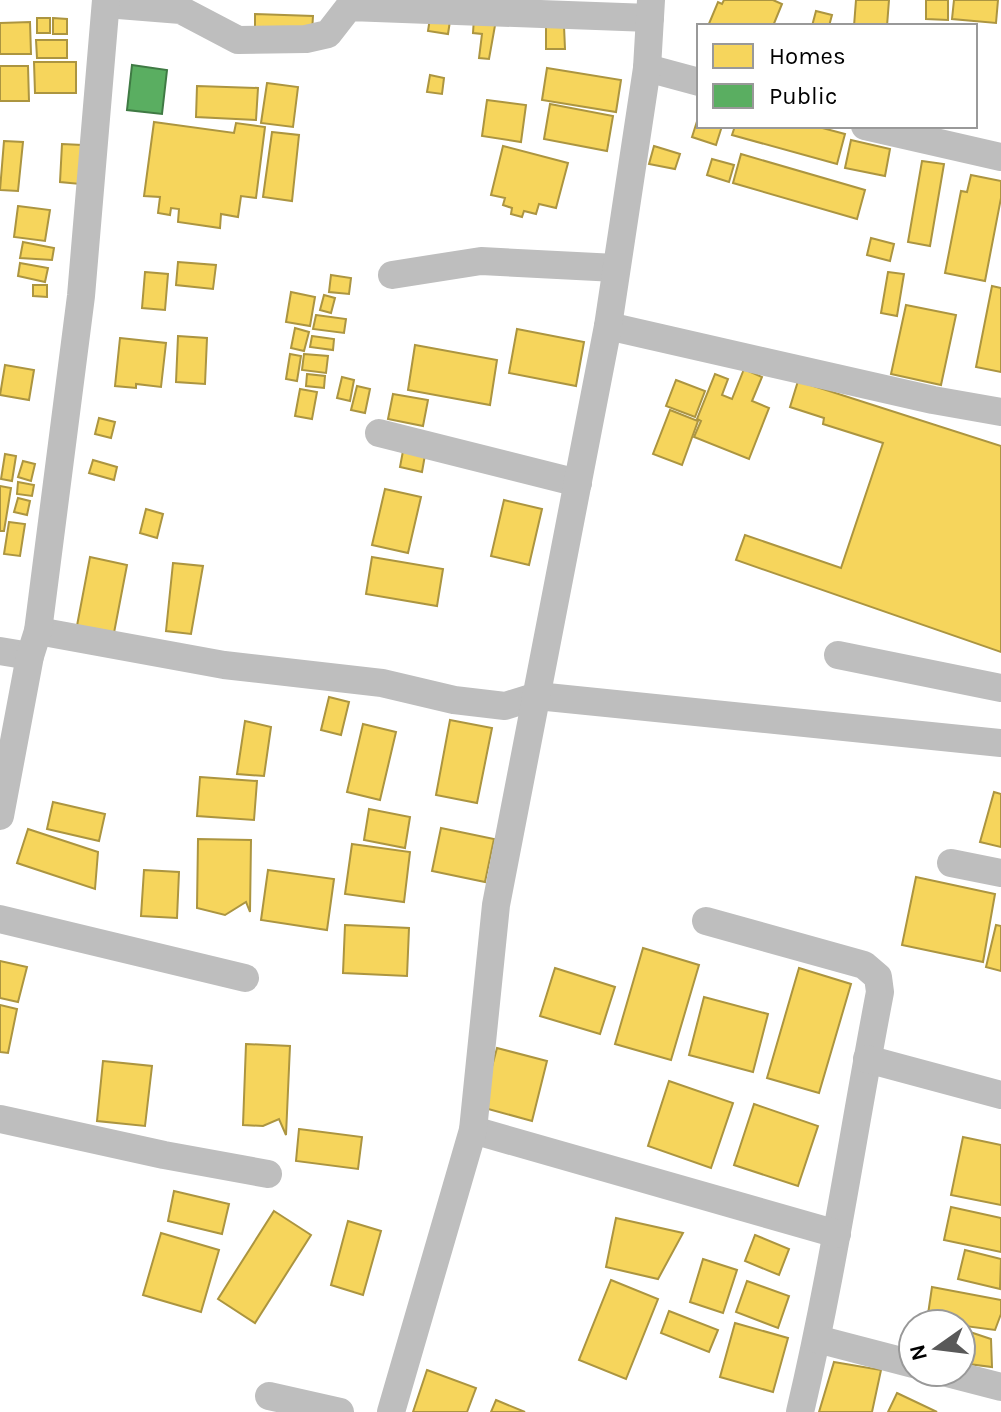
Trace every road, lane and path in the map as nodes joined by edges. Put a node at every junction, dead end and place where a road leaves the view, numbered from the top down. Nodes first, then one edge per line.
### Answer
1 (106, 2) edge
2 (650, 9) edge
3 (647, 68) junction
4 (697, 81) edge
5 (874, 128) edge
6 (1001, 157) edge
7 (616, 268) junction
8 (392, 275) dead end
9 (608, 326) junction
10 (1001, 412) edge
11 (379, 433) dead end
12 (578, 483) junction
13 (34, 643) junction
14 (0, 651) edge
15 (838, 655) dead end
16 (1001, 688) edge
17 (537, 696) junction
18 (1001, 743) edge
19 (0, 816) edge
20 (951, 863) dead end
21 (1001, 873) edge
22 (0, 919) edge
23 (706, 921) dead end
24 (245, 978) dead end
25 (867, 1059) junction
26 (1001, 1095) edge
27 (0, 1119) edge
28 (473, 1130) junction
29 (268, 1174) dead end
30 (837, 1234) junction
31 (817, 1339) junction
32 (897, 1360) edge
33 (977, 1381) edge
34 (1001, 1387) edge
35 (269, 1396) dead end
36 (340, 1412) edge
37 (391, 1412) edge
38 (800, 1412) edge

1 - 2 street
1 - 13 street
2 - 3 street
3 - 4 street
3 - 7 street
5 - 6 street
7 - 8 street
7 - 9 street
9 - 10 street
9 - 12 street
11 - 12 street
12 - 17 street
13 - 14 street
13 - 17 street
13 - 19 street
15 - 16 street
17 - 18 street
17 - 28 street
20 - 21 street
22 - 24 street
23 - 25 street
25 - 26 street
25 - 30 street
27 - 29 street
28 - 30 street
28 - 37 street
30 - 31 street
31 - 32 street
31 - 38 street
33 - 34 street
35 - 36 street

